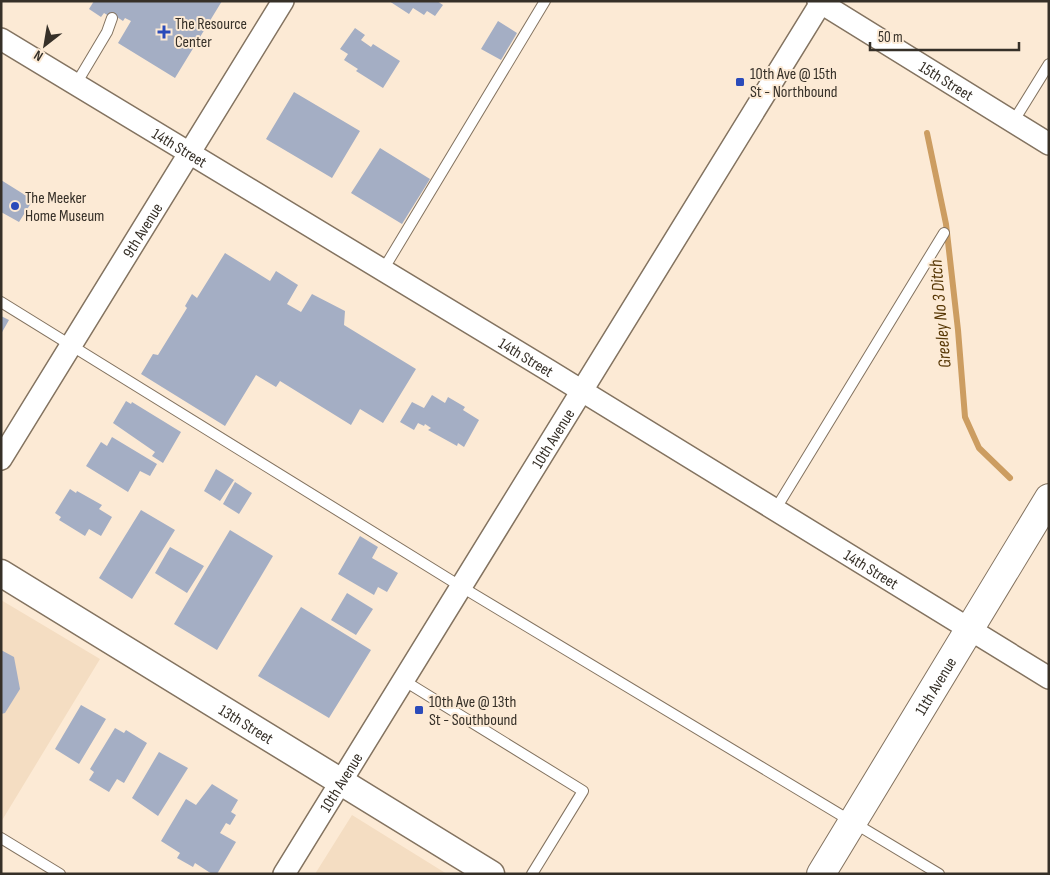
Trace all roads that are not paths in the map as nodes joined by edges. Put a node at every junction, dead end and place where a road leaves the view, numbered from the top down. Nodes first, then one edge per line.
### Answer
1 (283, 1) edge
2 (545, 1) edge
3 (820, 2) edge
4 (112, 18) dead end
5 (1, 39) edge
6 (1049, 64) edge
7 (76, 84) junction
8 (1013, 122) junction
9 (1049, 144) edge
10 (190, 152) junction
11 (944, 234) dead end
12 (382, 270) junction
13 (1, 302) edge
14 (71, 345) junction
15 (581, 390) junction
16 (1, 459) edge
17 (1049, 498) edge
18 (775, 510) junction
19 (1, 573) edge
20 (460, 586) junction
21 (968, 628) junction
22 (1049, 678) edge
23 (403, 680) junction
24 (341, 782) junction
25 (852, 821) junction
26 (1, 838) edge
27 (60, 874) edge
28 (284, 874) edge
29 (491, 874) edge
30 (532, 874) edge
31 (821, 874) edge
32 (939, 874) edge

1 - 10 street, 9th Avenue
2 - 12 lane
3 - 8 street, 15th Street
3 - 15 street, 10th Avenue
4 - 7 lane
5 - 7 street, 14th Street
6 - 8 lane
7 - 10 street, 14th Street
8 - 9 street, 15th Street
10 - 12 street, 14th Street
10 - 14 street, 9th Avenue
11 - 18 lane
12 - 15 street, 14th Street
13 - 14 lane
14 - 16 street, 9th Avenue
14 - 20 lane
15 - 18 street, 14th Street
15 - 20 street, 10th Avenue
17 - 21 main road, 11th Avenue
18 - 21 street, 14th Street
19 - 24 street, 13th Street
20 - 23 street, 10th Avenue
20 - 25 lane
21 - 22 street, 14th Street
21 - 25 main road, 11th Avenue
23 - 24 street, 10th Avenue
23 - 30 lane
24 - 28 street, 10th Avenue
24 - 29 street, 13th Street
25 - 31 main road, 11th Avenue
25 - 32 lane
26 - 27 lane

